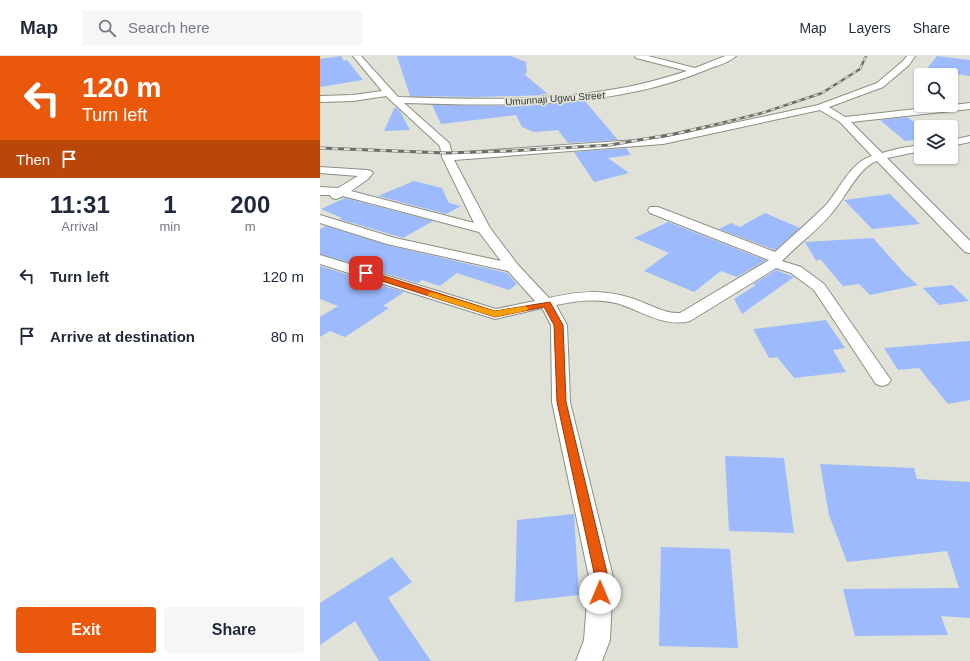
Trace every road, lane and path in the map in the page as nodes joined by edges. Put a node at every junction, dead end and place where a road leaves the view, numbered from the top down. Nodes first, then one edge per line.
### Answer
1 (357, 56) edge
2 (639, 56) edge
3 (732, 56) edge
4 (911, 56) edge
5 (696, 71) junction
6 (392, 97) junction
7 (320, 99) edge
8 (970, 106) edge
9 (821, 107) junction
10 (843, 120) junction
11 (970, 139) edge
12 (958, 142) edge
13 (914, 149) edge
14 (447, 156) junction
15 (878, 156) junction
16 (320, 170) edge
17 (320, 191) edge
18 (341, 192) junction
19 (320, 203) edge
20 (654, 210) dead end
21 (320, 219) edge
22 (484, 229) junction
23 (970, 249) edge
24 (320, 259) edge
25 (776, 260) junction
26 (514, 268) junction
27 (547, 304) junction
28 (882, 380) dead end
29 (589, 661) edge

1 - 6 street
2 - 5 street
3 - 5 street, Umunnaji Ugwu Street
4 - 9 street
5 - 6 street, Umunnaji Ugwu Street
6 - 7 street, Umunnaji Ugwu Street
6 - 14 street
8 - 10 street
9 - 10 street
9 - 14 street
10 - 15 street
11 - 12 street
13 - 15 street
14 - 22 street
15 - 23 street
15 - 25 street
16 - 18 street
17 - 18 street
18 - 19 street
18 - 22 street
20 - 25 street
21 - 26 street
22 - 26 street
24 - 27 street
25 - 27 street
25 - 28 street
26 - 27 street
27 - 29 street

